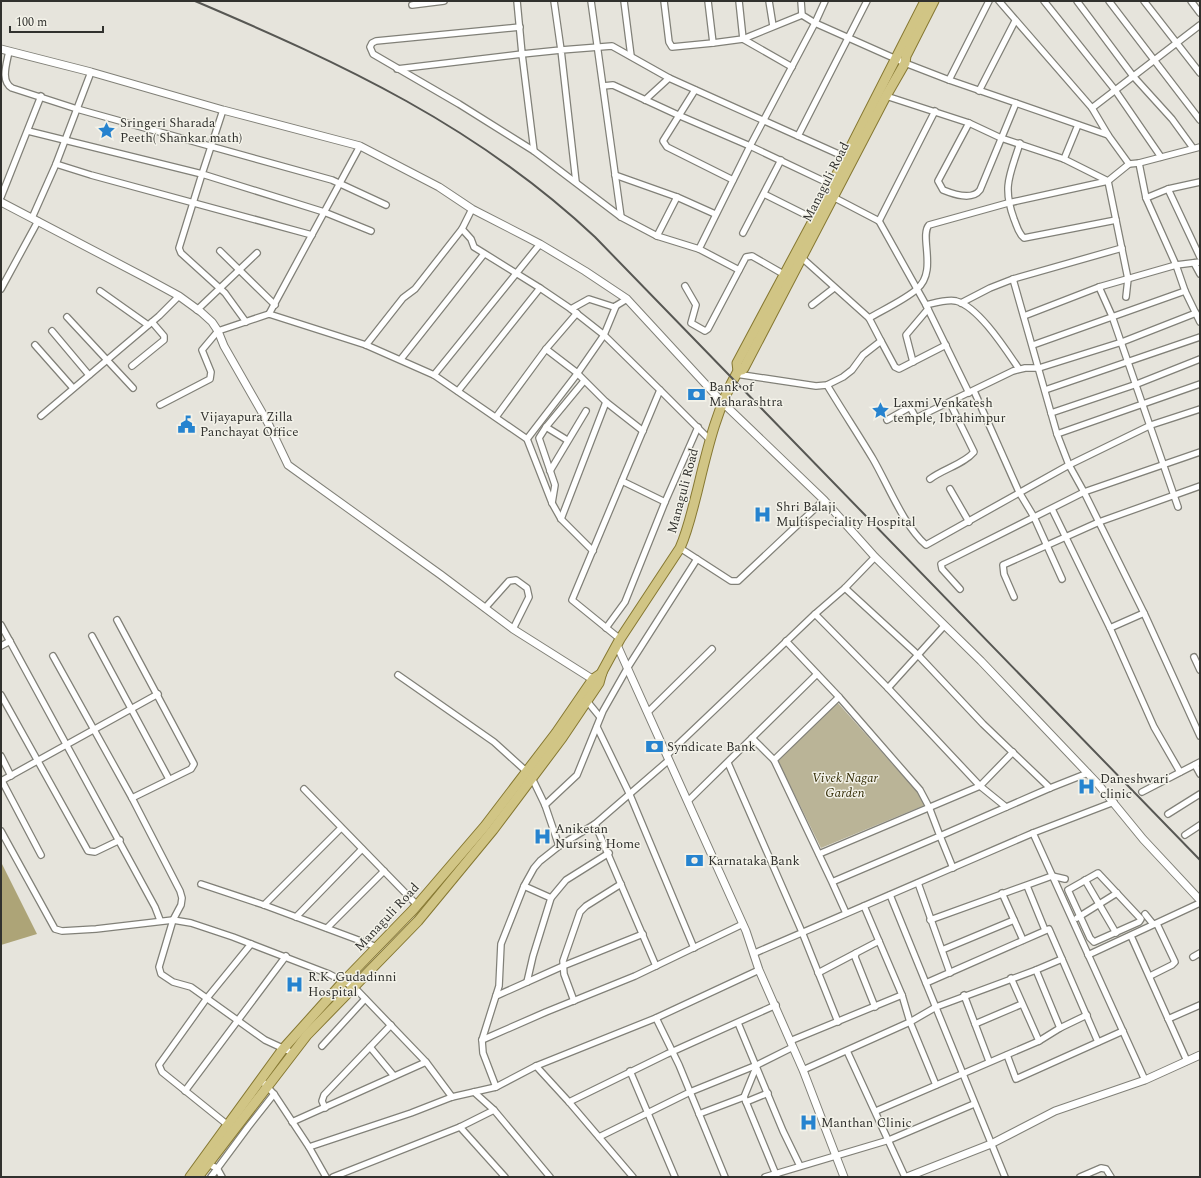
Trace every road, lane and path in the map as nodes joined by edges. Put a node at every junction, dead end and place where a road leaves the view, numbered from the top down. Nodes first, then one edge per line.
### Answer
1 (444, 1) edge
2 (517, 1) edge
3 (554, 1) edge
4 (591, 1) edge
5 (624, 1) edge
6 (664, 1) edge
7 (708, 1) edge
8 (739, 1) edge
9 (769, 1) edge
10 (800, 1) edge
11 (825, 1) edge
12 (867, 1) edge
13 (925, 1) edge
14 (934, 1) edge
15 (989, 1) edge
16 (999, 1) edge
17 (1044, 1) edge
18 (1077, 1) edge
19 (1109, 1) edge
20 (1144, 1) edge
21 (1191, 1) edge
22 (412, 4) dead end
23 (1200, 13) edge
24 (802, 15) junction
25 (1015, 21) junction
26 (815, 23) junction
27 (1200, 25) edge
28 (773, 26) junction
29 (520, 27) junction
30 (849, 38) junction
31 (743, 39) junction
32 (713, 43) junction
33 (1176, 43) junction
34 (598, 47) junction
35 (1, 49) edge
36 (561, 50) junction
37 (9, 51) junction
38 (522, 54) junction
39 (631, 56) junction
40 (896, 58) junction
41 (1155, 59) junction
42 (905, 63) junction
43 (792, 66) junction
44 (397, 69) junction
45 (91, 72) junction
46 (1200, 73) edge
47 (1133, 76) junction
48 (669, 78) junction
49 (949, 80) junction
50 (603, 86) junction
51 (695, 90) junction
52 (1115, 90) junction
53 (979, 91) junction
54 (41, 96) junction
55 (886, 96) junction
56 (645, 100) junction
57 (1016, 103) junction
58 (1092, 108) junction
59 (78, 109) junction
60 (223, 110) junction
61 (935, 112) junction
62 (678, 115) junction
63 (764, 120) junction
64 (1200, 120) edge
65 (969, 123) junction
66 (1078, 125) junction
67 (28, 131) junction
68 (1108, 135) junction
69 (798, 136) junction
70 (1001, 138) junction
71 (64, 140) junction
72 (1020, 143) junction
73 (213, 146) junction
74 (360, 146) junction
75 (750, 146) junction
76 (1200, 147) edge
77 (1193, 148) junction
78 (534, 151) junction
79 (845, 157) junction
80 (1161, 157) junction
81 (1064, 159) junction
82 (781, 160) junction
83 (1139, 163) junction
84 (56, 164) junction
85 (1129, 164) junction
86 (202, 174) junction
87 (615, 175) junction
88 (733, 180) junction
89 (1108, 181) junction
90 (576, 182) junction
91 (1200, 182) edge
92 (340, 183) junction
93 (832, 185) junction
94 (1168, 190) junction
95 (764, 194) junction
96 (1, 197) edge
97 (677, 197) junction
98 (833, 197) junction
99 (1146, 198) junction
100 (1, 202) edge
101 (194, 202) junction
102 (1008, 203) junction
103 (386, 205) dead end
104 (472, 208) junction
105 (324, 212) junction
106 (716, 214) junction
107 (621, 217) junction
108 (814, 219) junction
109 (35, 220) junction
110 (1116, 220) junction
111 (879, 221) junction
112 (462, 229) junction
113 (371, 231) dead end
114 (744, 233) dead end
115 (312, 235) junction
116 (657, 236) junction
117 (540, 244) junction
118 (1122, 248) junction
119 (699, 249) junction
120 (220, 251) dead end
121 (257, 252) dead end
122 (484, 254) junction
123 (801, 257) junction
124 (1200, 258) edge
125 (1197, 263) edge
126 (1176, 265) junction
127 (239, 270) junction
128 (739, 270) junction
129 (516, 273) junction
130 (1200, 274) edge
131 (785, 275) junction
132 (1013, 279) junction
133 (1128, 279) junction
134 (685, 286) dead end
135 (1099, 287) junction
136 (220, 288) junction
137 (540, 288) junction
138 (834, 288) junction
139 (1, 289) edge
140 (917, 289) junction
141 (100, 291) dead end
142 (1185, 291) junction
143 (179, 296) junction
144 (1126, 297) dead end
145 (627, 299) junction
146 (962, 303) junction
147 (275, 305) junction
148 (616, 306) junction
149 (812, 306) dead end
150 (927, 307) junction
151 (197, 310) junction
152 (574, 311) junction
153 (1196, 313) junction
154 (270, 314) junction
155 (1024, 316) junction
156 (1112, 316) junction
157 (67, 317) dead end
158 (869, 318) junction
159 (246, 322) junction
160 (1200, 322) edge
161 (150, 323) junction
162 (52, 331) dead end
163 (218, 332) junction
164 (604, 335) junction
165 (1200, 337) edge
166 (881, 341) junction
167 (1122, 342) junction
168 (1033, 344) junction
169 (35, 345) dead end
170 (366, 345) junction
171 (946, 345) junction
172 (546, 350) junction
173 (401, 359) junction
174 (1200, 359) edge
175 (106, 360) junction
176 (913, 362) junction
177 (1129, 362) junction
178 (132, 366) dead end
179 (1039, 368) junction
180 (1019, 369) junction
181 (737, 373) junction
182 (577, 374) junction
183 (89, 375) junction
184 (434, 375) junction
185 (584, 381) junction
186 (1137, 384) junction
187 (1200, 384) edge
188 (827, 385) junction
189 (73, 388) junction
190 (133, 388) dead end
191 (660, 390) junction
192 (1045, 390) junction
193 (458, 391) junction
194 (972, 392) junction
195 (606, 402) junction
196 (722, 402) junction
197 (950, 403) junction
198 (1144, 404) junction
199 (160, 405) dead end
200 (1200, 409) edge
201 (586, 410) dead end
202 (1051, 413) junction
203 (41, 416) dead end
204 (496, 417) junction
205 (887, 420) dead end
206 (1152, 425) junction
207 (546, 427) junction
208 (698, 427) junction
209 (643, 431) junction
210 (1057, 434) junction
211 (527, 439) junction
212 (567, 440) junction
213 (710, 440) junction
214 (1200, 452) edge
215 (1164, 463) junction
216 (1069, 465) junction
217 (550, 471) junction
218 (930, 479) dead end
219 (622, 481) junction
220 (1200, 486) edge
221 (950, 489) dead end
222 (1019, 492) junction
223 (1084, 492) junction
224 (1175, 496) junction
225 (824, 500) junction
226 (665, 502) junction
227 (552, 503) junction
228 (1178, 507) dead end
229 (1052, 509) junction
230 (1034, 517) junction
231 (561, 519) junction
232 (969, 522) junction
233 (1099, 522) junction
234 (1067, 537) junction
235 (1045, 545) junction
236 (680, 548) junction
237 (593, 551) junction
238 (875, 557) junction
239 (698, 559) junction
240 (1062, 579) dead end
241 (845, 588) junction
242 (960, 589) dead end
243 (1014, 597) dead end
244 (485, 608) junction
245 (1144, 613) junction
246 (815, 614) junction
247 (117, 620) dead end
248 (1, 625) edge
249 (944, 626) junction
250 (606, 628) junction
251 (1110, 628) junction
252 (513, 629) junction
253 (92, 636) dead end
254 (10, 641) junction
255 (786, 641) junction
256 (619, 642) junction
257 (1, 646) edge
258 (712, 649) dead end
259 (918, 655) junction
260 (53, 656) dead end
261 (1194, 656) dead end
262 (628, 667) junction
263 (1200, 670) edge
264 (817, 674) junction
265 (398, 675) dead end
266 (596, 681) junction
267 (888, 688) junction
268 (158, 694) junction
269 (1, 695) edge
270 (839, 697) junction
271 (587, 701) junction
272 (131, 709) junction
273 (648, 712) junction
274 (600, 717) junction
275 (597, 727) junction
276 (94, 730) junction
277 (1200, 736) edge
278 (752, 738) junction
279 (66, 744) junction
280 (1013, 752) junction
281 (1, 756) edge
282 (668, 758) junction
283 (38, 760) junction
284 (774, 760) junction
285 (728, 763) junction
286 (1197, 763) edge
287 (1180, 772) junction
288 (1088, 773) junction
289 (529, 774) junction
290 (1200, 774) edge
291 (11, 776) junction
292 (169, 779) junction
293 (1, 781) edge
294 (980, 786) junction
295 (1050, 788) junction
296 (304, 789) dead end
297 (1142, 792) dead end
298 (1200, 794) edge
299 (630, 795) junction
300 (132, 798) junction
301 (688, 801) junction
302 (1114, 802) junction
303 (545, 805) junction
304 (929, 807) junction
305 (1006, 807) junction
306 (1168, 814) dead end
307 (595, 824) junction
308 (1200, 825) edge
309 (342, 828) junction
310 (1, 831) edge
311 (1033, 833) junction
312 (1185, 835) dead end
313 (940, 836) junction
314 (120, 840) junction
315 (559, 846) junction
316 (362, 848) junction
317 (609, 853) junction
318 (819, 854) junction
319 (41, 855) dead end
320 (953, 868) junction
321 (384, 872) junction
322 (1052, 876) junction
323 (1065, 879) dead end
324 (1085, 880) junction
325 (832, 882) junction
326 (918, 883) junction
327 (201, 884) dead end
328 (621, 884) junction
329 (524, 886) junction
330 (1027, 886) junction
331 (1002, 893) junction
332 (1117, 893) junction
333 (890, 895) junction
334 (551, 898) junction
335 (1200, 900) edge
336 (1200, 903) edge
337 (1100, 904) junction
338 (264, 905) junction
339 (417, 905) junction
340 (864, 906) junction
341 (846, 913) junction
342 (1145, 914) dead end
343 (296, 917) junction
344 (1080, 917) junction
345 (160, 920) junction
346 (173, 920) junction
347 (930, 920) junction
348 (1014, 920) junction
349 (1073, 921) junction
350 (743, 924) junction
351 (1157, 924) junction
352 (327, 928) junction
353 (1045, 930) junction
354 (802, 932) junction
355 (1116, 933) junction
356 (643, 934) junction
357 (1131, 936) junction
358 (1023, 940) junction
359 (879, 941) junction
360 (251, 944) junction
361 (378, 947) junction
362 (694, 948) junction
363 (942, 950) junction
364 (755, 953) junction
365 (856, 953) junction
366 (1200, 953) edge
367 (1088, 955) junction
368 (286, 956) junction
369 (1193, 957) dead end
370 (1062, 959) junction
371 (563, 966) junction
372 (656, 966) junction
373 (760, 970) junction
374 (1036, 970) junction
375 (818, 973) junction
376 (950, 973) junction
377 (1150, 976) junction
378 (1011, 978) junction
379 (344, 982) junction
380 (527, 982) junction
381 (926, 983) junction
382 (354, 987) junction
383 (902, 995) junction
384 (964, 995) junction
385 (496, 996) junction
386 (207, 998) junction
387 (365, 999) junction
388 (574, 1001) junction
389 (1022, 1004) junction
390 (776, 1005) junction
391 (1200, 1005) edge
392 (874, 1007) junction
393 (936, 1007) junction
394 (1087, 1015) junction
395 (656, 1018) junction
396 (1168, 1019) junction
397 (237, 1020) junction
398 (738, 1022) junction
399 (838, 1022) junction
400 (910, 1022) junction
401 (975, 1024) junction
402 (391, 1025) junction
403 (1060, 1028) junction
404 (1123, 1031) junction
405 (482, 1040) junction
406 (1039, 1040) junction
407 (1098, 1042) junction
408 (792, 1044) junction
409 (322, 1046) dead end
410 (370, 1047) junction
411 (283, 1049) junction
412 (847, 1051) junction
413 (673, 1052) junction
414 (293, 1053) junction
415 (1007, 1054) junction
416 (1200, 1055) edge
417 (989, 1061) junction
418 (1187, 1061) junction
419 (426, 1062) junction
420 (756, 1065) junction
421 (536, 1066) junction
422 (803, 1070) junction
423 (630, 1071) junction
424 (963, 1074) junction
425 (394, 1076) junction
426 (1145, 1080) junction
427 (265, 1083) junction
428 (936, 1085) junction
429 (496, 1087) junction
430 (185, 1091) junction
431 (474, 1092) junction
432 (690, 1092) junction
433 (768, 1093) junction
434 (274, 1094) junction
435 (452, 1097) junction
436 (745, 1099) junction
437 (569, 1102) junction
438 (974, 1104) junction
439 (325, 1108) junction
440 (494, 1110) junction
441 (648, 1112) junction
442 (876, 1112) junction
443 (699, 1114) junction
444 (292, 1122) junction
445 (231, 1127) junction
446 (460, 1127) junction
447 (599, 1137) junction
448 (889, 1140) junction
449 (991, 1144) junction
450 (309, 1147) junction
451 (835, 1155) junction
452 (204, 1162) junction
453 (800, 1166) junction
454 (217, 1169) junction
455 (777, 1175) edge
456 (190, 1177) edge
457 (198, 1177) edge
458 (211, 1177) edge
459 (222, 1177) edge
460 (326, 1177) edge
461 (333, 1177) edge
462 (505, 1177) edge
463 (550, 1177) edge
464 (633, 1177) edge
465 (675, 1177) edge
466 (725, 1177) edge
467 (765, 1177) edge
468 (844, 1177) edge
469 (906, 1177) edge
470 (1005, 1177) edge
471 (1080, 1177) edge
472 (1111, 1177) edge

1 - 22 street
2 - 29 street
3 - 36 street
4 - 34 street
5 - 39 street
6 - 32 street
7 - 32 street
8 - 31 street
9 - 28 street
10 - 24 street
11 - 26 street
12 - 30 street
13 - 40 main road, Managuli Road
14 - 42 main road, Managuli Road
15 - 49 street
16 - 25 street
17 - 52 street
18 - 47 street
19 - 41 street
20 - 33 street
21 - 23 street
24 - 26 street
24 - 28 street
25 - 53 street
25 - 58 street
26 - 30 street
26 - 43 street
27 - 33 street
28 - 31 street
29 - 38 street
29 - 44 street
30 - 40 street
30 - 69 street
31 - 32 street
31 - 43 street
33 - 41 street
33 - 46 street
34 - 36 street
34 - 39 street
34 - 50 street
35 - 37 street
36 - 38 street
36 - 90 street
37 - 45 street
37 - 54 street
38 - 44 street
38 - 78 street
39 - 48 street
40 - 42 street
40 - 79 main road, Managuli Road
41 - 47 street
41 - 64 street
42 - 49 street
42 - 55 main road, Managuli Road
43 - 63 street
44 - 78 street
45 - 59 street
45 - 60 street
47 - 52 street
47 - 77 street
48 - 51 street
48 - 56 street
49 - 53 street
50 - 56 street
50 - 87 street
51 - 62 street
51 - 63 street
52 - 58 street
52 - 80 street
53 - 57 street
54 - 59 street
54 - 67 street
55 - 61 street
55 - 98 main road, Managuli Road
56 - 62 street
57 - 66 street
57 - 70 street
58 - 68 street
59 - 71 street
59 - 73 street
60 - 73 street
60 - 74 street
61 - 65 street
61 - 111 street
62 - 75 street
62 - 88 street
63 - 69 street
63 - 75 street
65 - 70 street
65 - 70 street
66 - 68 street
66 - 81 street
67 - 71 street
67 - 96 street
68 - 85 street
69 - 79 street
70 - 72 street
71 - 84 street
71 - 86 street
72 - 81 street
72 - 102 street
73 - 86 street
73 - 92 street
74 - 92 street
74 - 104 street
75 - 82 street
75 - 88 street
76 - 77 street
77 - 80 street
78 - 90 street
79 - 93 main road, Managuli Road
80 - 83 street
81 - 89 street
82 - 93 street
82 - 95 street
83 - 85 street
83 - 99 street
84 - 101 street
84 - 109 street
85 - 89 street
86 - 101 street
86 - 105 street
87 - 97 street
87 - 107 street
88 - 106 street
89 - 102 street
89 - 110 street
90 - 107 street
91 - 94 street
92 - 103 street
92 - 105 street
93 - 108 main road, Managuli Road
94 - 99 street
94 - 124 street
95 - 108 street
95 - 114 street
97 - 106 street
97 - 116 street
98 - 111 street
98 - 123 main road, Managuli Road
99 - 126 street
100 - 109 street
101 - 115 street
101 - 136 street
102 - 110 street
102 - 140 street
104 - 112 street
104 - 117 street
105 - 113 street
105 - 115 street
106 - 119 street
107 - 116 street
108 - 131 main road, Managuli Road
109 - 139 street
109 - 143 street
110 - 118 street
111 - 140 street
112 - 122 street
112 - 170 street
115 - 147 street
116 - 119 street
117 - 129 street
117 - 145 street
118 - 132 street
118 - 133 street
119 - 128 street
120 - 127 street
121 - 127 street
122 - 129 street
122 - 173 street
123 - 138 street
123 - 181 main road, Managuli Road
125 - 126 street
125 - 130 street
126 - 133 street
126 - 142 street
127 - 136 street
127 - 147 street
128 - 131 street
128 - 134 street
129 - 137 street
129 - 184 street
131 - 181 main road, Managuli Road
132 - 146 street
132 - 155 street
133 - 135 street
133 - 144 street
135 - 155 street
135 - 156 street
136 - 151 street
136 - 159 street
137 - 152 street
137 - 193 street
138 - 149 street
138 - 158 street
140 - 150 street
140 - 158 street
141 - 161 street
142 - 153 street
142 - 156 street
143 - 151 street
143 - 161 street
145 - 148 street
145 - 196 street
146 - 150 street
146 - 180 street
147 - 154 street
148 - 152 street
148 - 164 street
150 - 171 street
150 - 176 street
151 - 163 street
152 - 164 street
152 - 172 street
153 - 160 street
153 - 167 street
154 - 159 street
154 - 170 street
155 - 168 street
156 - 167 street
156 - 168 street
157 - 175 street
158 - 166 street
159 - 163 street
161 - 175 street
161 - 178 street
162 - 183 street
163 - 199 street
163 - 244 street
164 - 182 street
164 - 191 street
165 - 177 street
166 - 176 street
166 - 188 street
167 - 177 street
167 - 179 street
168 - 179 street
169 - 189 street
170 - 173 street
171 - 176 street
171 - 194 street
172 - 182 street
172 - 204 street
173 - 184 street
174 - 186 street
175 - 183 street
175 - 190 street
177 - 186 street
177 - 192 street
179 - 180 street
179 - 192 street
180 - 194 street
181 - 188 street
181 - 196 main road, Managuli Road
182 - 185 street
182 - 211 street
183 - 189 street
184 - 193 street
185 - 195 street
185 - 207 street
186 - 198 street
186 - 202 street
187 - 198 street
188 - 232 street
189 - 203 street
191 - 208 street
191 - 209 street
192 - 202 street
193 - 204 street
194 - 197 street
194 - 222 street
195 - 209 street
195 - 231 street
196 - 213 main road, Managuli Road
196 - 225 street
197 - 205 street
197 - 218 street
198 - 206 street
198 - 210 street
200 - 206 street
201 - 212 street
202 - 210 street
204 - 211 street
206 - 215 street
206 - 216 street
207 - 212 street
207 - 217 street
208 - 213 street
208 - 226 street
209 - 219 street
210 - 216 street
211 - 227 street
212 - 217 street
213 - 236 main road, Managuli Road
214 - 215 street
215 - 223 street
215 - 224 street
216 - 222 street
216 - 223 street
217 - 227 street
219 - 226 street
219 - 237 street
220 - 224 street
221 - 232 street
222 - 230 street
222 - 232 street
223 - 229 street
223 - 233 street
224 - 228 street
224 - 233 street
225 - 238 street
225 - 239 street
226 - 250 street
227 - 231 street
229 - 230 street
229 - 234 street
230 - 235 street
230 - 242 street
231 - 237 street
233 - 234 street
233 - 245 street
234 - 235 street
234 - 251 street
235 - 240 street
235 - 243 street
236 - 239 street
236 - 256 main road, Managuli Road
237 - 250 street
238 - 241 street
238 - 249 street
239 - 262 street
241 - 246 street
241 - 259 street
244 - 252 street
244 - 252 street
245 - 251 street
245 - 277 street
246 - 255 street
246 - 267 street
247 - 268 street
248 - 254 street
249 - 259 street
249 - 288 street
250 - 256 street
251 - 287 street
252 - 266 street
253 - 272 street
254 - 257 street
254 - 279 street
255 - 264 street
255 - 282 street
256 - 262 street
256 - 266 main road, Managuli Road
258 - 273 street
259 - 267 street
259 - 280 street
260 - 276 street
261 - 263 street
262 - 273 street
262 - 274 street
264 - 270 street
264 - 278 street
265 - 289 street
266 - 271 main road, Managuli Road
266 - 289 main road, Managuli Road
267 - 294 street
268 - 272 street
268 - 292 street
269 - 283 street
270 - 284 street
270 - 304 street
271 - 274 street
271 - 289 main road, Managuli Road
272 - 276 street
272 - 292 street
273 - 282 street
274 - 275 street
275 - 299 street
275 - 303 street
276 - 279 street
276 - 300 street
278 - 284 street
278 - 285 street
279 - 283 street
279 - 314 street
280 - 294 street
280 - 295 street
281 - 291 street
282 - 299 street
282 - 301 street
283 - 291 street
283 - 314 street
284 - 318 street
285 - 301 street
285 - 354 street
286 - 287 street
286 - 290 street
287 - 297 street
288 - 295 street
288 - 302 street
289 - 303 street
289 - 339 main road, Managuli Road
289 - 382 main road, Managuli Road
291 - 293 street
292 - 300 street
293 - 319 street
294 - 304 street
294 - 305 street
295 - 305 street
296 - 309 street
298 - 306 street
299 - 307 street
299 - 362 street
300 - 346 street
301 - 350 street
302 - 311 street
302 - 335 street
303 - 315 street
304 - 313 street
304 - 318 street
305 - 313 street
307 - 315 street
307 - 317 street
308 - 312 street
309 - 316 street
309 - 338 street
310 - 345 street
311 - 320 street
311 - 322 street
313 - 320 street
313 - 325 street
314 - 345 street
315 - 329 street
316 - 321 street
316 - 343 street
317 - 328 street
317 - 334 street
318 - 325 street
320 - 326 street
321 - 339 street
321 - 352 street
322 - 323 street
322 - 330 street
322 - 349 street
324 - 332 street
324 - 337 street
324 - 344 street
325 - 341 street
326 - 333 street
326 - 347 street
327 - 338 street
328 - 356 street
328 - 371 street
329 - 334 street
329 - 385 street
330 - 331 street
330 - 353 street
331 - 347 street
331 - 348 street
332 - 337 street
332 - 355 street
333 - 340 street
333 - 381 street
334 - 380 street
336 - 351 street
337 - 344 street
337 - 355 street
338 - 343 street
339 - 361 main road, Managuli Road
340 - 341 street
340 - 359 street
341 - 354 street
342 - 351 street
343 - 352 street
344 - 349 street
344 - 355 street
345 - 346 street
346 - 360 street
346 - 386 street
347 - 363 street
348 - 358 street
348 - 363 street
349 - 367 street
350 - 362 street
350 - 364 street
351 - 357 street
351 - 377 street
352 - 361 street
353 - 358 street
353 - 370 street
354 - 364 street
354 - 375 street
356 - 371 street
356 - 372 street
357 - 367 street
357 - 377 street
358 - 376 street
359 - 365 street
359 - 383 street
360 - 368 street
360 - 386 street
361 - 379 main road, Managuli Road
362 - 372 street
363 - 376 street
364 - 373 street
365 - 375 street
365 - 392 street
366 - 369 street
367 - 404 street
368 - 379 street
368 - 397 street
370 - 374 street
370 - 394 street
371 - 380 street
371 - 388 street
372 - 388 street
373 - 390 street
373 - 395 street
374 - 378 street
374 - 403 street
375 - 399 street
376 - 381 street
377 - 396 street
378 - 384 street
378 - 389 street
379 - 382 street
379 - 411 main road, Managuli Road
380 - 385 street
381 - 393 street
382 - 387 street
382 - 414 main road, Managuli Road
383 - 392 street
383 - 400 street
384 - 393 street
384 - 401 street
385 - 405 street
386 - 397 street
386 - 430 street
387 - 402 street
387 - 409 street
388 - 405 street
389 - 401 street
389 - 406 street
390 - 398 street
390 - 408 street
391 - 396 street
392 - 399 street
393 - 400 street
393 - 424 street
394 - 403 street
394 - 407 street
395 - 413 street
395 - 421 street
396 - 418 street
397 - 411 street
397 - 430 street
398 - 413 street
398 - 420 street
399 - 408 street
400 - 412 street
400 - 428 street
401 - 417 street
402 - 410 street
402 - 419 street
403 - 406 street
404 - 407 street
404 - 426 street
405 - 429 street
406 - 415 street
407 - 415 street
408 - 420 street
408 - 422 street
410 - 425 street
410 - 439 street
411 - 414 street
411 - 427 main road, Managuli Road
412 - 422 street
412 - 442 street
413 - 423 street
413 - 432 street
414 - 427 main road, Managuli Road
415 - 417 street
416 - 418 street
417 - 424 street
418 - 426 street
419 - 425 street
419 - 435 street
420 - 432 street
420 - 433 street
420 - 436 street
421 - 429 street
421 - 437 street
422 - 451 street
423 - 437 street
423 - 441 street
424 - 428 street
424 - 438 street
425 - 439 street
426 - 449 street
427 - 434 street
427 - 445 main road, Managuli Road
428 - 442 street
429 - 431 street
430 - 445 street
431 - 435 street
431 - 440 street
432 - 441 street
432 - 443 street
433 - 436 street
433 - 453 street
434 - 444 street
434 - 454 street
435 - 450 street
436 - 443 street
436 - 455 street
437 - 447 street
438 - 448 street
438 - 449 street
439 - 444 street
440 - 446 street
440 - 463 street
441 - 447 street
441 - 465 street
442 - 448 street
443 - 466 street
444 - 450 street
445 - 452 main road, Managuli Road
446 - 461 street
446 - 462 street
447 - 464 street
448 - 451 street
448 - 469 street
449 - 469 street
449 - 470 street
450 - 460 street
451 - 453 street
451 - 468 street
452 - 454 street
452 - 456 main road, Managuli Road
452 - 457 main road, Managuli Road
453 - 455 street
454 - 458 street
454 - 459 street
455 - 467 street
471 - 472 street

